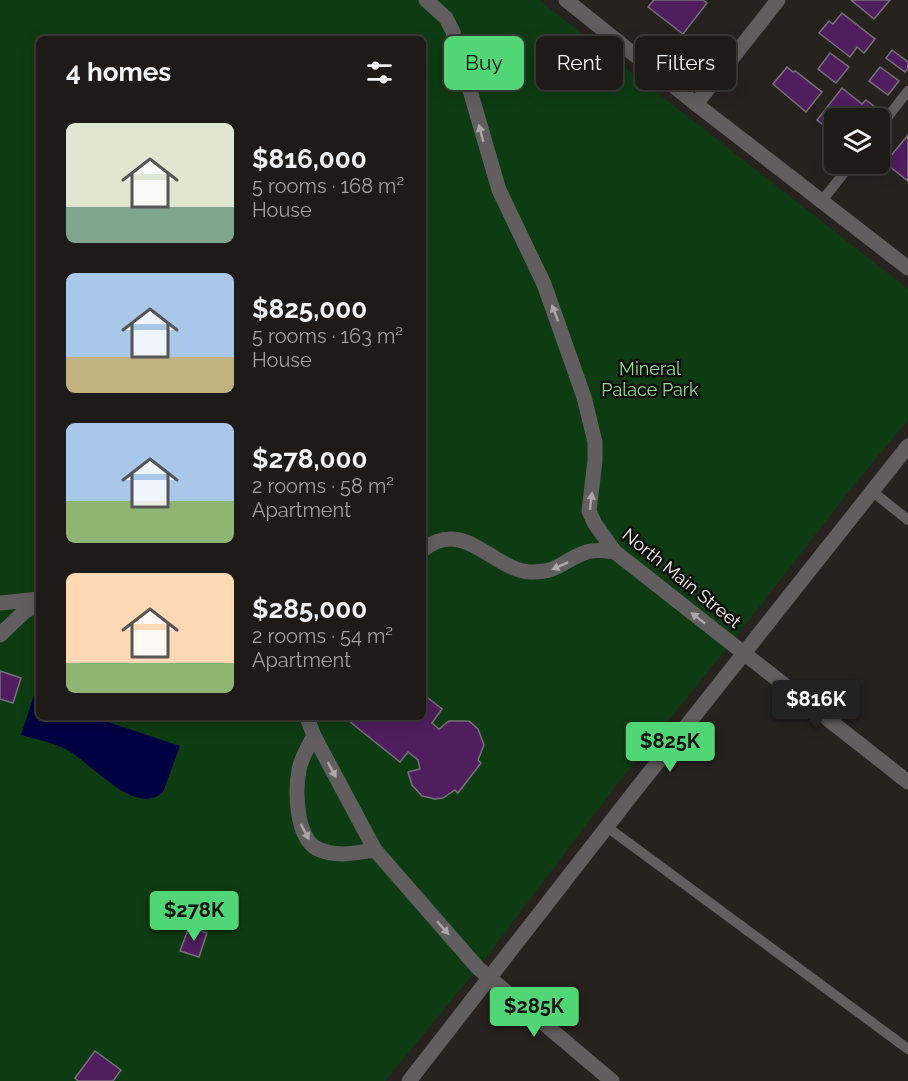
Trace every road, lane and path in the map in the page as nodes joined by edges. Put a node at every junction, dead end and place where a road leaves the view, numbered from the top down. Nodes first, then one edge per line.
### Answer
1 (426, 0) edge
2 (778, 0) edge
3 (572, 2) edge
4 (908, 91) edge
5 (696, 104) junction
6 (890, 114) edge
7 (843, 174) edge
8 (821, 202) junction
9 (908, 268) edge
10 (908, 446) edge
11 (873, 492) junction
12 (908, 520) edge
13 (426, 548) edge
14 (615, 552) junction
15 (36, 599) edge
16 (0, 603) edge
17 (36, 606) edge
18 (0, 634) edge
19 (744, 653) junction
20 (307, 720) edge
21 (314, 736) junction
22 (908, 782) edge
23 (607, 827) junction
24 (375, 850) junction
25 (490, 980) junction
26 (908, 1049) edge
27 (409, 1081) edge
28 (612, 1081) edge

14 -> 1 street, North Main Street
2 - 5 street
3 - 5 street
4 - 6 lane
5 - 8 street
7 - 8 lane
8 - 9 street
10 - 11 street
11 - 12 lane
11 - 19 street
14 -> 13 street
19 -> 14 street, North Main Street
15 - 16 street
17 - 18 street
19 - 22 street, North Main Street
19 - 23 street
20 - 21 street
21 -> 24 street
21 -> 24 street
23 - 25 street
23 - 26 lane
24 -> 25 street
25 - 27 street
25 - 28 street

